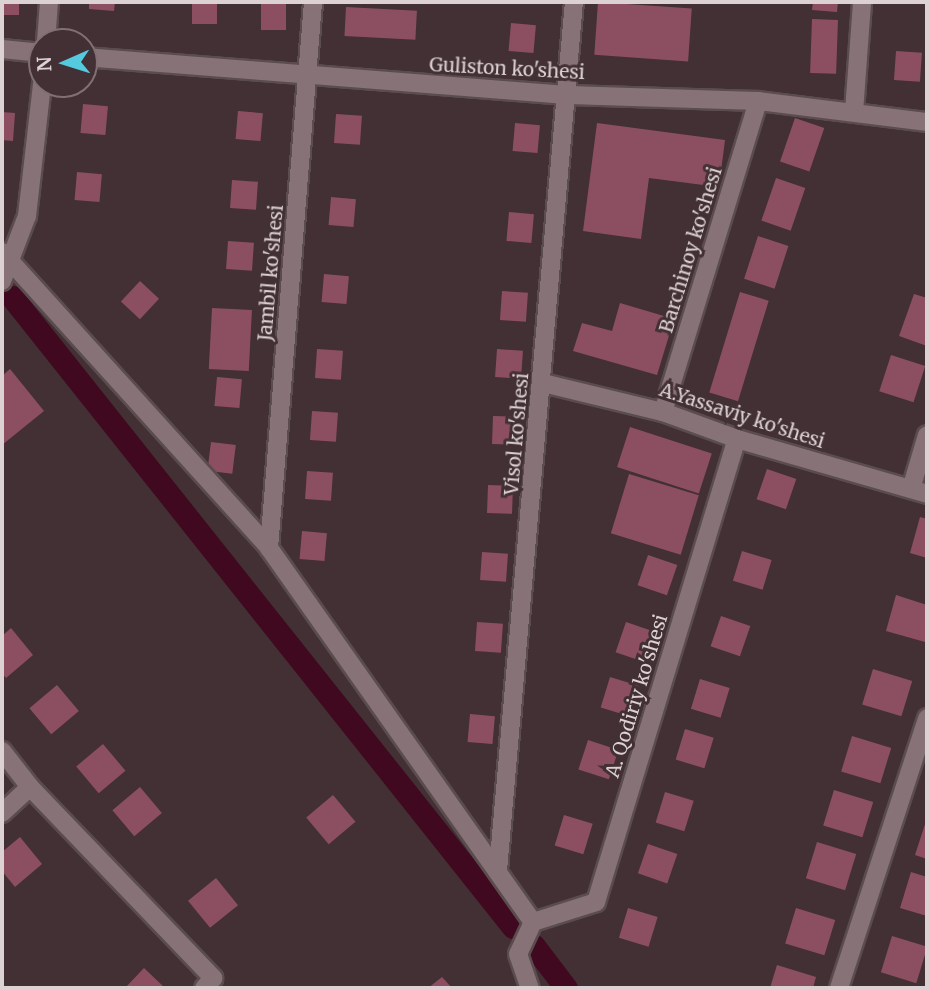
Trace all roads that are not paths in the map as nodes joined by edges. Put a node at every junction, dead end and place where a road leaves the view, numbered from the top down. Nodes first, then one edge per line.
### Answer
1 (49, 2) edge
2 (313, 2) edge
3 (574, 2) edge
4 (862, 2) edge
5 (48, 28) edge
6 (2, 48) edge
7 (28, 51) edge
8 (98, 58) edge
9 (307, 78) junction
10 (567, 95) junction
11 (40, 98) edge
12 (758, 101) junction
13 (854, 112) junction
14 (927, 122) edge
15 (5, 257) edge
16 (2, 281) edge
17 (543, 383) junction
18 (663, 412) junction
19 (927, 435) edge
20 (737, 439) junction
21 (919, 492) edge
22 (269, 548) junction
23 (927, 718) edge
24 (2, 751) edge
25 (30, 787) junction
26 (2, 813) edge
27 (498, 870) junction
28 (533, 922) junction
29 (209, 983) edge
30 (530, 988) edge
31 (839, 988) edge

1 - 5 street
2 - 9 street, Jambil ko'shesi
3 - 10 street, Visol ko'shesi
4 - 13 street
6 - 7 street
8 - 9 street, Guliston ko'shesi
9 - 10 street, Guliston ko'shesi
9 - 22 street, Jambil ko'shesi
10 - 12 street, Guliston ko'shesi
10 - 17 street, Visol ko'shesi
11 - 15 street
12 - 13 street, Guliston ko'shesi
12 - 18 street, Barchinoy ko'shesi
13 - 14 street, Guliston ko'shesi
15 - 16 street
15 - 22 street
17 - 18 street, A.Yassaviy ko'shesi
17 - 27 street, Visol ko'shesi
18 - 20 street, A.Yassaviy ko'shesi
19 - 21 street
20 - 21 street, A.Yassaviy ko'shesi
20 - 28 street, A. Qodiriy ko'shesi
22 - 27 street
23 - 31 street
24 - 25 street
25 - 26 street
25 - 29 street
27 - 28 street
28 - 30 street

